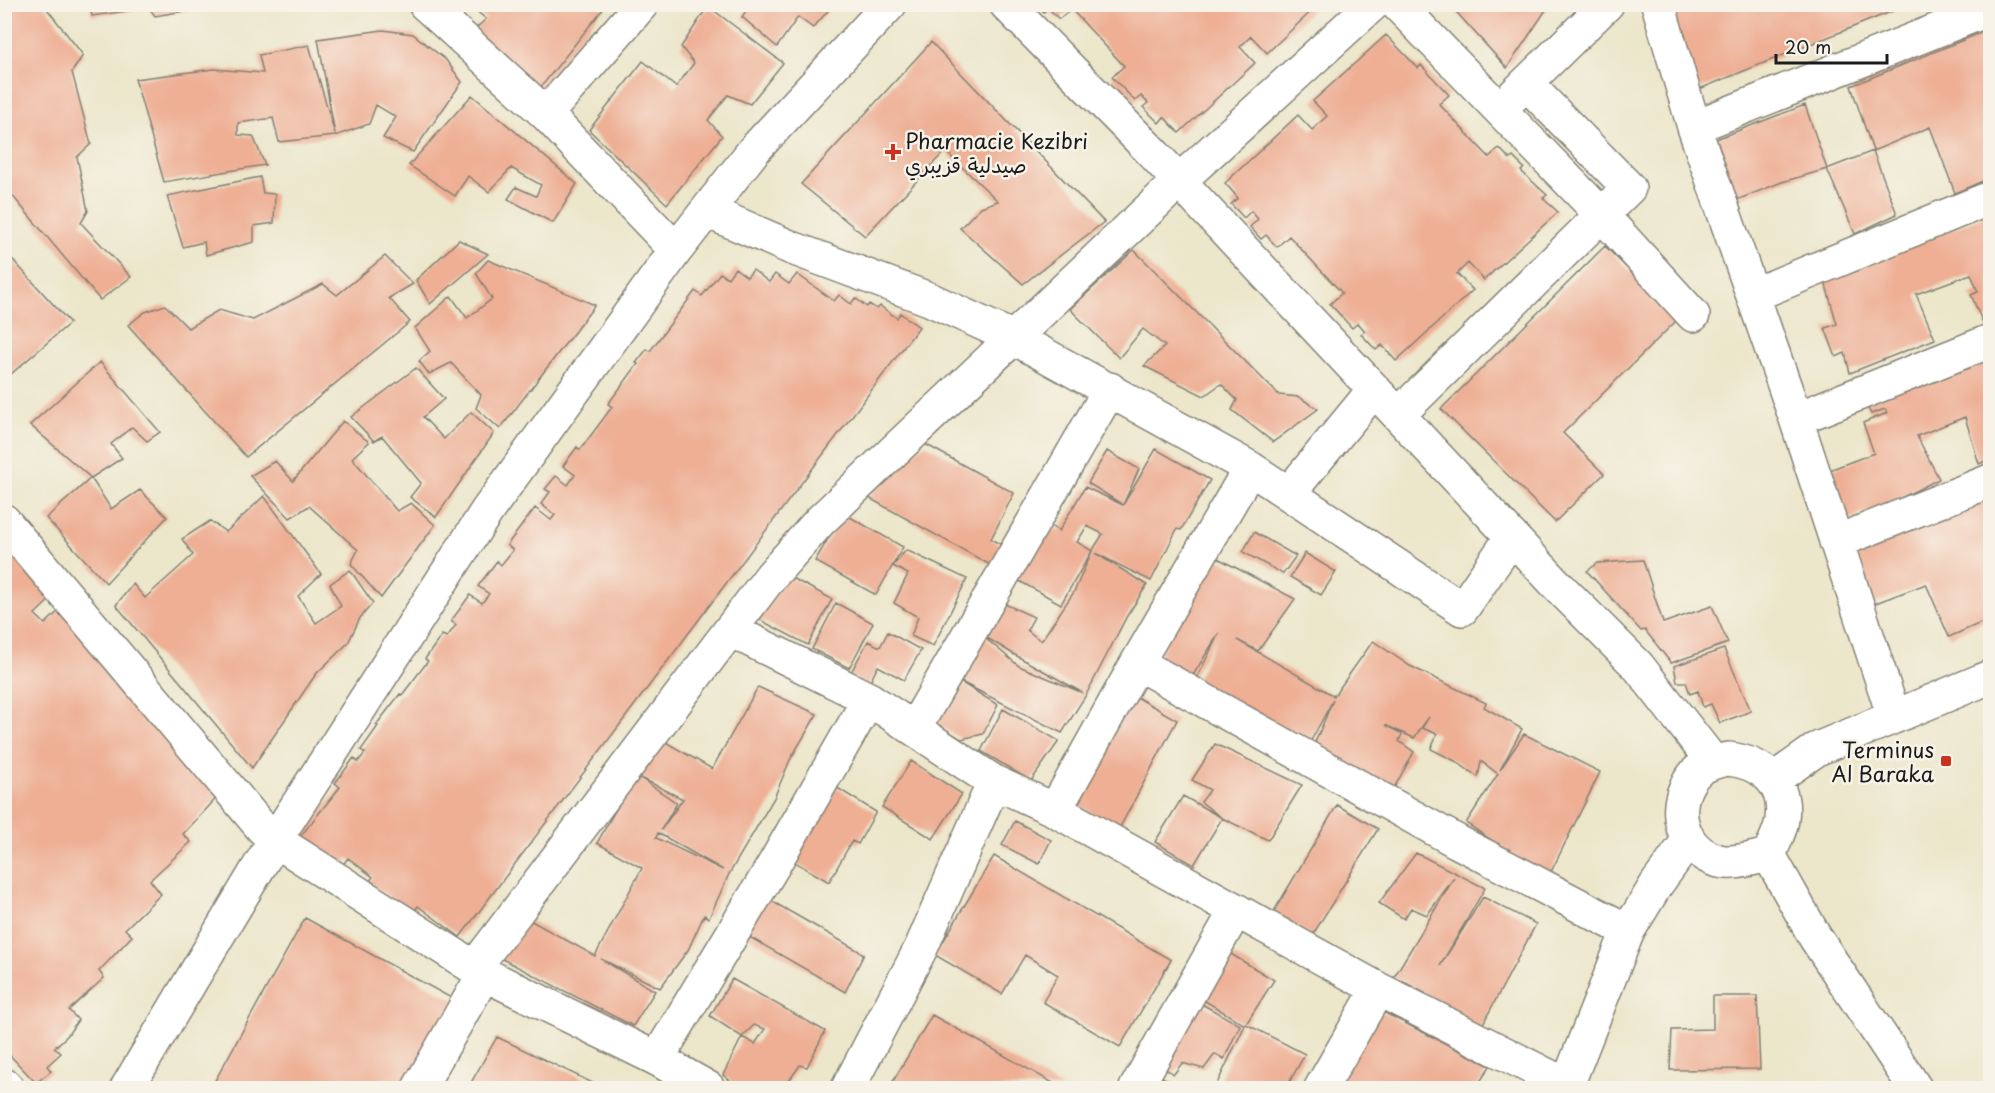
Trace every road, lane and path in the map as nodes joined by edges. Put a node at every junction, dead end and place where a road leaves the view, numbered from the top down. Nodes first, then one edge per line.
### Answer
1 (425, 4) edge
2 (642, 4) edge
3 (890, 4) edge
4 (1006, 4) edge
5 (1373, 4) edge
6 (1397, 4) edge
7 (1607, 4) edge
8 (1658, 4) edge
9 (1990, 9) edge
10 (1527, 84) junction
11 (1499, 109) junction
12 (546, 114) junction
13 (1694, 127) junction
14 (1179, 181) junction
15 (1990, 198) edge
16 (706, 211) junction
17 (1601, 214) junction
18 (676, 250) junction
19 (1753, 295) junction
20 (1693, 315) dead end
21 (1014, 338) junction
22 (1990, 341) edge
23 (1110, 389) junction
24 (1374, 390) junction
25 (1398, 416) junction
26 (1796, 418) junction
27 (1250, 468) junction
28 (1990, 481) edge
29 (1289, 493) junction
30 (4, 521) edge
31 (1512, 537) junction
32 (1836, 542) junction
33 (730, 630) junction
34 (1137, 663) junction
35 (1990, 677) edge
36 (869, 699) junction
37 (1894, 717) junction
38 (914, 729) junction
39 (1713, 762) junction
40 (1773, 780) junction
41 (994, 782) junction
42 (1055, 810) junction
43 (275, 840) junction
44 (1688, 841) junction
45 (1769, 855) junction
46 (1236, 910) junction
47 (1628, 931) junction
48 (479, 971) junction
49 (1377, 989) junction
50 (657, 1059) junction
51 (1567, 1087) edge
52 (128, 1089) edge
53 (419, 1089) edge
54 (708, 1089) edge
55 (848, 1089) edge
56 (1136, 1089) edge
57 (1321, 1089) edge
58 (1915, 1089) edge

1 - 12 street
2 - 12 street
3 - 16 street
4 - 14 street
5 - 14 street
6 - 11 street
7 - 10 street
8 - 13 street
9 - 13 street
10 - 11 street
10 - 17 street
11 - 17 street
12 - 18 street
13 - 19 street
14 - 21 street
14 - 24 street
15 - 19 street
16 - 18 street
16 - 21 street
17 - 20 street
17 - 25 street
18 - 43 street
19 - 26 street
21 - 23 street
21 - 33 street
22 - 26 street
23 - 27 street
23 - 38 street
24 - 25 street
24 - 29 street
25 - 31 street
26 - 32 street
27 - 29 street
27 - 34 street
28 - 32 street
29 - 31 street
30 - 43 street
31 - 39 street
32 - 37 street
33 - 36 street
33 - 48 street
34 - 42 street
34 - 47 street
35 - 37 street
36 - 38 street
36 - 50 street
37 - 40 street
38 - 41 street
39 - 40 street
39 - 44 street
40 - 45 street
41 - 42 street
41 - 55 street
42 - 46 street
43 - 48 street
43 - 52 street
44 - 45 street
44 - 47 street
45 - 58 street
46 - 49 street
46 - 56 street
47 - 51 street
48 - 50 street
48 - 53 street
49 - 51 street
49 - 57 street
50 - 54 street

